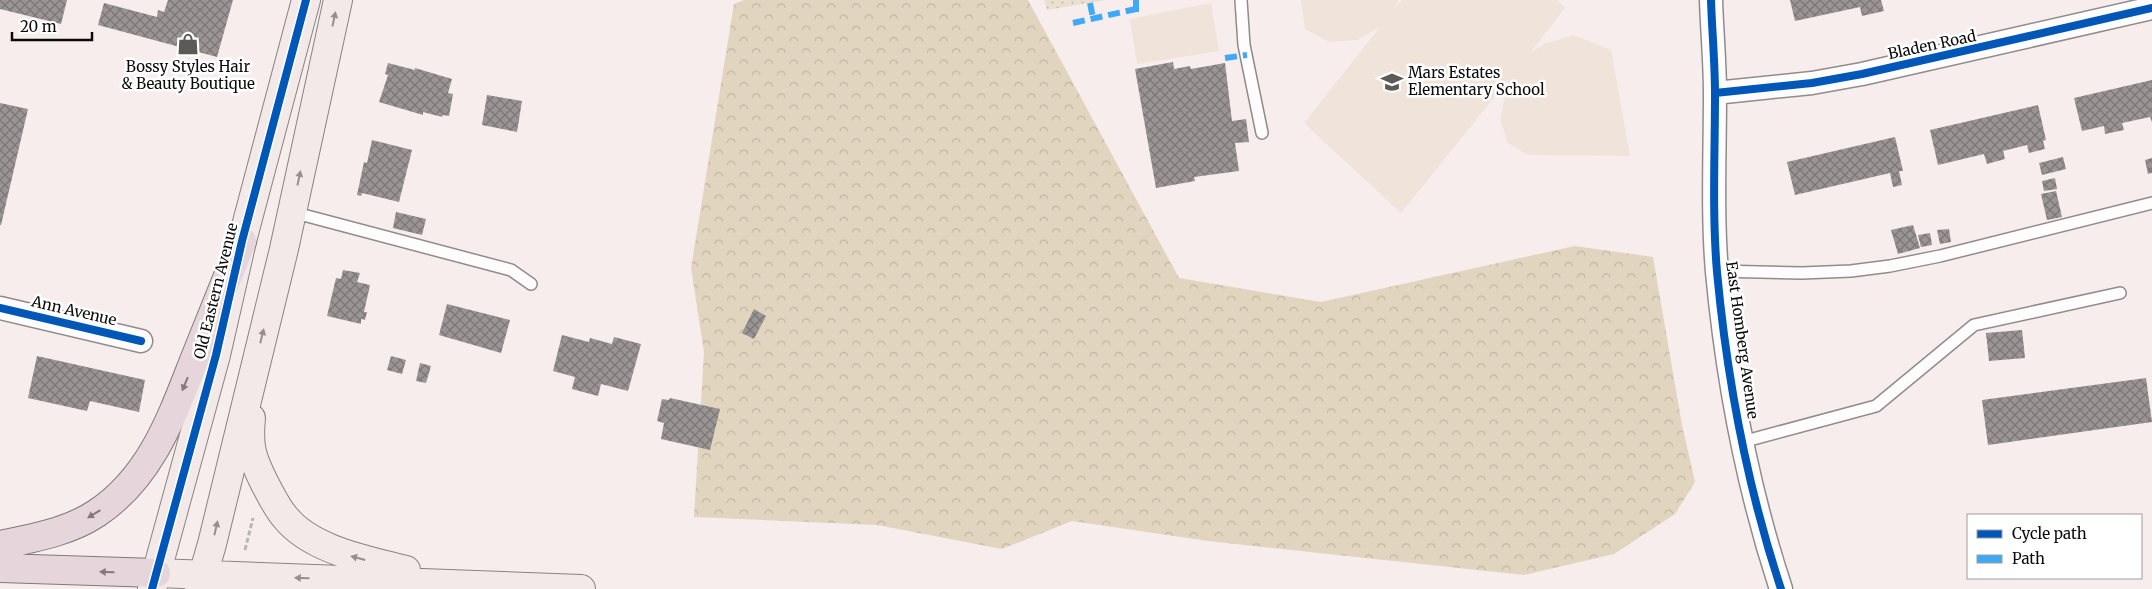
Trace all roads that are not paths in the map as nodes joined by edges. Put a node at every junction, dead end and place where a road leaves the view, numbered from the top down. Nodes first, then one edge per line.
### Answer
1 (306, 0) edge
2 (338, 0) edge
3 (1241, 0) edge
4 (1711, 0) edge
5 (2152, 8) edge
6 (1715, 92) junction
7 (1262, 133) dead end
8 (2152, 204) edge
9 (292, 212) junction
10 (242, 241) junction
11 (1717, 271) junction
12 (531, 284) dead end
13 (2120, 293) dead end
14 (0, 308) edge
15 (141, 341) dead end
16 (254, 364) junction
17 (1742, 442) junction
18 (0, 545) edge
19 (0, 568) edge
20 (154, 581) edge
21 (201, 582) edge
22 (456, 584) junction
23 (582, 589) edge
24 (1782, 589) edge

1 - 10 street, Old Eastern Avenue
9 -> 2 street
3 - 7 lane
4 - 6 street, East Homberg Avenue
5 - 6 street, Bladen Road
6 - 11 street, East Homberg Avenue
8 - 11 lane
9 - 12 lane
16 -> 9 street
10 -> 18 highway
10 - 20 street, Old Eastern Avenue
11 - 17 street, East Homberg Avenue
13 - 17 lane
14 - 15 street, Ann Avenue
21 -> 16 street
22 -> 16 street
17 - 24 street, East Homberg Avenue
20 -> 19 highway
20 - 21 street
22 -> 21 street
22 - 23 street

